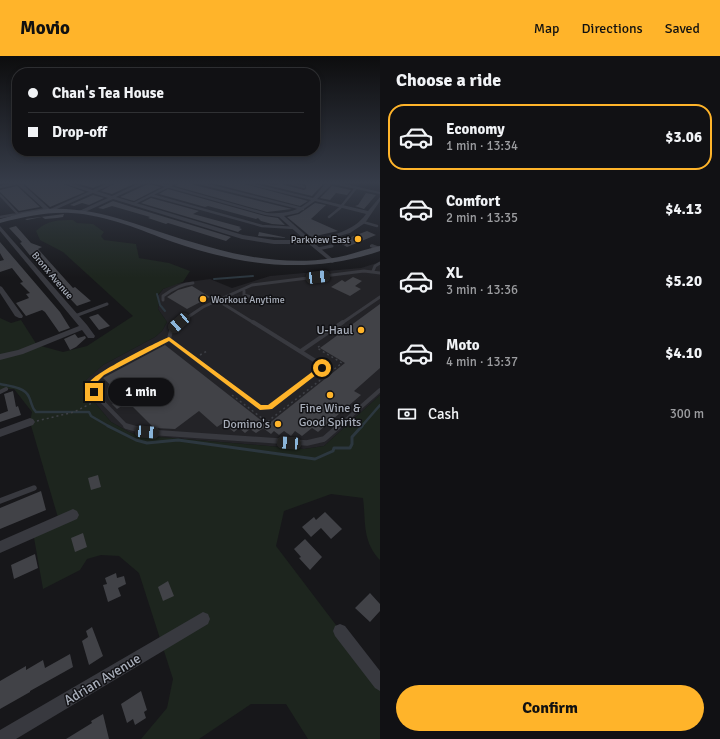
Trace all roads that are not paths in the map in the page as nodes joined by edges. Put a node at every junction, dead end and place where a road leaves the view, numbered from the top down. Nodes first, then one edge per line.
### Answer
1 (13, 214) edge
2 (26, 214) edge
3 (94, 214) edge
4 (166, 214) edge
5 (219, 214) edge
6 (267, 214) edge
7 (284, 214) edge
8 (334, 214) edge
9 (368, 214) edge
10 (280, 215) junction
11 (0, 217) edge
12 (329, 217) dead end
13 (0, 221) edge
14 (363, 222) junction
15 (377, 226) dead end
16 (0, 228) edge
17 (295, 228) junction
18 (310, 242) junction
19 (332, 246) dead end
20 (378, 248) edge
21 (318, 249) junction
22 (331, 260) junction
23 (380, 263) edge
24 (373, 271) junction
25 (380, 273) edge
26 (193, 283) dead end
27 (0, 288) edge
28 (244, 291) dead end
29 (380, 297) edge
30 (258, 299) dead end
31 (163, 300) dead end
32 (217, 300) junction
33 (107, 304) dead end
34 (19, 316) dead end
35 (75, 316) junction
36 (84, 327) junction
37 (92, 336) dead end
38 (169, 339) junction
39 (301, 351) junction
40 (0, 357) edge
41 (6, 389) dead end
42 (380, 390) edge
43 (0, 392) edge
44 (30, 422) road end
45 (0, 432) edge
46 (34, 488) dead end
47 (0, 501) edge
48 (73, 515) dead end
49 (0, 547) edge
50 (203, 619) dead end
51 (340, 631) dead end
52 (380, 683) edge
53 (0, 739) edge

1 - 11 lane
2 - 13 street
3 - 22 street
4 - 18 street
5 - 17 lane
6 - 10 street
7 - 10 street
8 - 12 lane
9 - 14 street
10 - 17 street
14 - 15 lane
14 - 18 street
16 - 35 street, Bronx Avenue
17 - 18 street
18 - 21 street
19 - 21 lane
20 - 22 street
21 - 22 street
23 - 24 lane
24 - 25 lane
24 - 32 lane
26 - 31 lane
27 - 34 street
28 - 30 lane
29 - 39 lane
32 - 38 lane
32 - 39 lane
33 - 35 lane
35 - 36 street, Bronx Avenue
36 - 37 street, Bronx Avenue
36 - 40 street
38 - 39 lane
38 - 42 lane
41 - 43 lane
44 - 45 street
46 - 47 lane
48 - 49 street
50 - 53 street, Adrian Avenue
51 - 52 street

